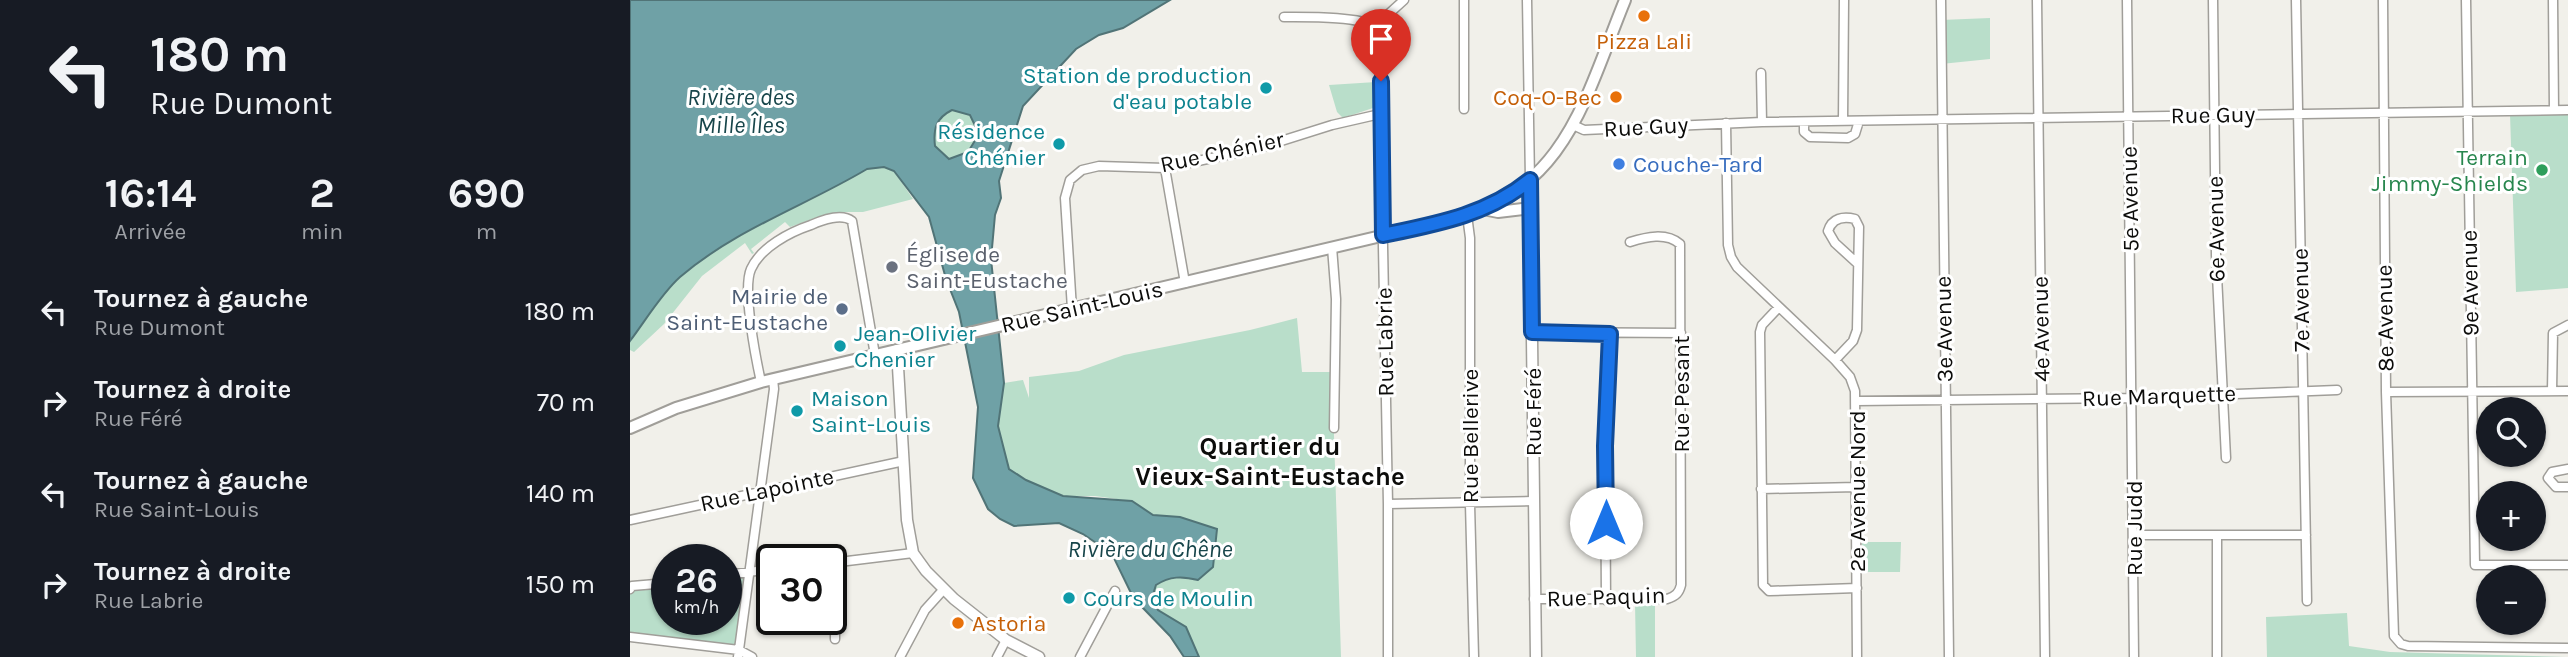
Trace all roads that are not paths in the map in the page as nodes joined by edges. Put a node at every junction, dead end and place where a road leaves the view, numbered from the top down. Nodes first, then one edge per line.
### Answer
1 (1404, 0) edge
2 (1464, 0) edge
3 (1527, 0) edge
4 (1625, 0) edge
5 (1844, 0) edge
6 (1941, 0) edge
7 (2037, 0) edge
8 (2127, 0) edge
9 (2213, 0) edge
10 (2296, 0) edge
11 (2383, 0) edge
12 (2466, 0) edge
13 (2553, 0) edge
14 (1284, 18) dead end
15 (1380, 27) junction
16 (1761, 74) dead end
17 (1464, 109) dead end
18 (2467, 110) junction
19 (2554, 110) junction
20 (2568, 110) edge
21 (2383, 112) junction
22 (1381, 114) junction
23 (2298, 114) junction
24 (2214, 115) junction
25 (2129, 116) junction
26 (2038, 118) junction
27 (1942, 120) junction
28 (1843, 121) junction
29 (1859, 121) junction
30 (1762, 122) junction
31 (1804, 122) junction
32 (1726, 123) junction
33 (1573, 125) junction
34 (1165, 168) junction
35 (1530, 180) junction
36 (1531, 208) junction
37 (1483, 209) junction
38 (1467, 215) junction
39 (1383, 235) junction
40 (1630, 242) dead end
41 (1332, 247) junction
42 (1858, 264) junction
43 (1185, 283) junction
44 (1779, 307) junction
45 (1072, 309) junction
46 (2568, 325) edge
47 (1532, 332) junction
48 (1681, 332) junction
49 (1610, 334) junction
50 (897, 351) junction
51 (875, 355) junction
52 (1835, 360) junction
53 (773, 379) junction
54 (761, 382) junction
55 (2337, 390) dead end
56 (2303, 391) junction
57 (2552, 391) junction
58 (2568, 391) edge
59 (2386, 392) junction
60 (2471, 392) junction
61 (2223, 393) junction
62 (2133, 398) junction
63 (2041, 399) junction
64 (1945, 400) junction
65 (1856, 401) junction
66 (630, 428) edge
67 (1334, 428) dead end
68 (2226, 458) dead end
69 (904, 461) junction
70 (2568, 469) edge
71 (1857, 487) junction
72 (2568, 487) edge
73 (1761, 489) junction
74 (759, 491) junction
75 (1534, 501) junction
76 (1470, 503) junction
77 (1388, 504) junction
78 (630, 520) edge
79 (2135, 535) junction
80 (2306, 535) junction
81 (2217, 536) junction
82 (913, 553) junction
83 (847, 561) edge
84 (2568, 565) edge
85 (756, 571) edge
86 (750, 572) junction
87 (742, 573) edge
88 (651, 584) edge
89 (1857, 588) junction
90 (630, 589) edge
91 (944, 589) junction
92 (1115, 591) dead end
93 (1677, 594) joint
94 (1534, 600) junction
95 (1606, 600) junction
96 (2307, 601) dead end
97 (835, 635) edge
98 (630, 637) edge
99 (835, 639) dead end
100 (1006, 640) junction
101 (2568, 648) edge
102 (739, 654) edge
103 (752, 657) edge
104 (900, 657) edge
105 (997, 657) edge
106 (1039, 657) edge
107 (1080, 657) edge
108 (1388, 657) edge
109 (1474, 657) edge
110 (1536, 657) edge
111 (1857, 657) edge
112 (1949, 657) edge
113 (2045, 657) edge
114 (2134, 657) edge
115 (2217, 657) edge

1 - 15 street
2 - 17 street
3 - 35 street, Rue Féré
4 - 33 main road, Rue Saint-Louis
5 - 28 street
6 - 27 street, 3e Avenue
7 - 26 street, 4e Avenue
8 - 25 street, 5e Avenue
9 - 24 street, 6e Avenue
10 - 23 street, 7e Avenue
11 - 21 street, 8e Avenue
12 - 18 street, 9e Avenue
13 - 19 street
14 - 15 street
15 - 22 street, Rue Labrie
16 - 30 street
18 - 19 street, Rue Guy
18 - 21 street, Rue Guy
18 - 60 street, 9e Avenue
19 - 20 street, Rue Guy
21 - 23 street, Rue Guy
21 - 59 street, 8e Avenue
22 - 34 street, Rue Chénier
22 - 39 street, Rue Labrie
23 - 24 street, Rue Guy
23 - 56 street, 7e Avenue
24 - 25 street, Rue Guy
24 - 61 street, 6e Avenue
25 - 26 street, Rue Guy
25 - 62 street, 5e Avenue
26 - 27 street, Rue Guy
26 - 63 street, 4e Avenue
27 - 29 street, Rue Guy
27 - 64 street, 3e Avenue
28 - 29 street, Rue Guy
28 - 31 street, Rue Guy
29 - 31 street
30 - 31 street, Rue Guy
30 - 32 street, Rue Guy
32 - 33 street, Rue Guy
32 - 44 street, 2e Avenue Nord
33 - 35 main road, Rue Saint-Louis
34 - 43 street
34 - 45 street, Rue Chénier
35 - 36 street, Rue Féré
35 - 37 main road, Rue Saint-Louis
36 - 37 main road
36 - 47 street, Rue Féré
37 - 38 main road, Rue Saint-Louis
38 - 39 main road, Rue Saint-Louis
38 - 76 street, Rue Bellerive
39 - 41 main road, Rue Saint-Louis
39 - 77 street, Rue Labrie
40 - 48 street, Rue Pesant
41 - 43 main road, Rue Saint-Louis
41 - 67 street
42 - 42 street
42 - 52 street
43 - 45 main road, Rue Saint-Louis
44 - 52 street, 2e Avenue Nord
44 - 73 street
45 - 50 main road, Rue Saint-Louis
46 - 57 street
47 - 49 street
47 - 75 street, Rue Féré
48 - 49 street
48 - 93 street, Rue Pesant
49 - 95 street
50 - 51 main road, Rue Saint-Louis
50 - 69 street
51 - 53 main road, Rue Saint-Louis
51 - 54 street
52 - 65 street, 2e Avenue Nord
53 - 54 main road, Rue Saint-Louis
53 - 74 street
54 - 66 main road, Rue Saint-Louis
55 - 56 street, Rue Marquette
56 - 61 street, Rue Marquette
56 - 80 street, 7e Avenue
57 - 58 street
57 - 60 street
59 - 60 street
59 - 101 street, 8e Avenue
60 - 84 street, 9e Avenue
61 - 62 street, Rue Marquette
61 - 68 street, 6e Avenue
62 - 63 street, Rue Marquette
62 - 79 street, Rue Judd
63 - 64 street, Rue Marquette
63 - 113 street, 4e Avenue
64 - 65 street, Rue Marquette
64 - 112 street, 3e Avenue
65 - 71 street, 2e Avenue Nord
69 - 74 street, Rue Lapointe
69 - 82 street
70 - 72 street
71 - 73 street
71 - 89 street, 2e Avenue Nord
73 - 89 street
74 - 78 street, Rue Lapointe
74 - 86 street
75 - 76 street
75 - 94 street, Rue Féré
76 - 77 street
76 - 109 street, Rue Bellerive
77 - 108 street, Rue Labrie
79 - 81 street
79 - 114 street, Rue Judd
80 - 81 street
80 - 96 street, 7e Avenue
81 - 115 street
82 - 83 street
82 - 91 street
85 - 86 street
86 - 87 street
86 - 102 street
88 - 90 street
89 - 111 street, 2e Avenue Nord
91 - 100 street
91 - 104 street
92 - 107 street
93 - 95 street, Rue Paquin
94 - 95 street, Rue Paquin
94 - 110 street, Rue Féré
97 - 99 street
98 - 102 street
100 - 105 street
100 - 106 street
102 - 103 street

